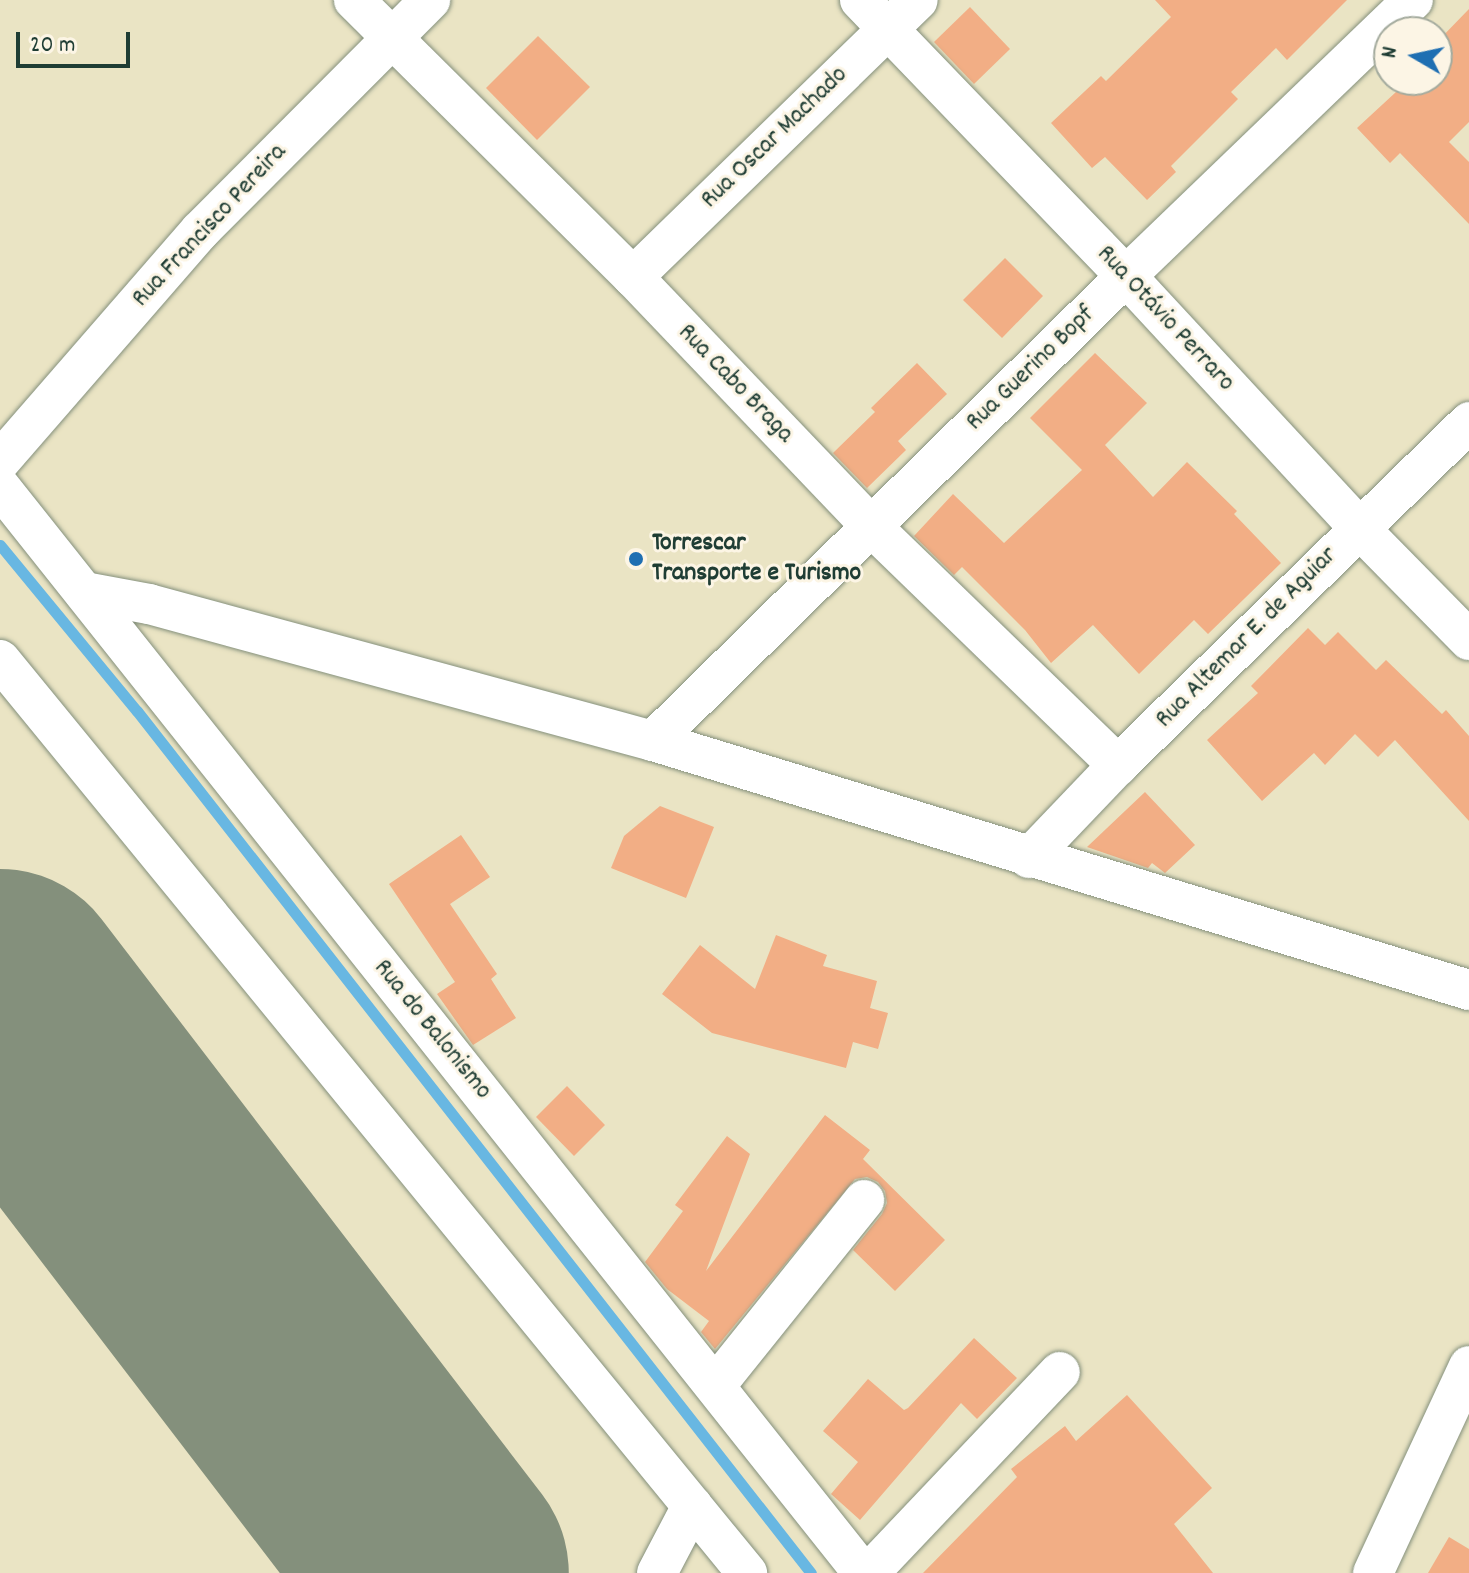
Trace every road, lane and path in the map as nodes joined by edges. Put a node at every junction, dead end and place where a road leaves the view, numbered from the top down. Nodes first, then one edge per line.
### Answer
1 (354, 0) edge
2 (430, 0) edge
3 (860, 0) edge
4 (918, 0) edge
5 (1413, 0) edge
6 (888, 29) junction
7 (391, 37) junction
8 (1126, 276) junction
9 (633, 277) junction
10 (1469, 422) edge
11 (0, 461) edge
12 (0, 487) edge
13 (871, 526) junction
14 (1359, 528) junction
15 (84, 592) junction
16 (1469, 640) edge
17 (0, 660) edge
18 (653, 741) junction
19 (1118, 765) junction
20 (1029, 858) junction
21 (1469, 990) edge
22 (864, 1200) dead end
23 (1469, 1366) edge
24 (1060, 1372) dead end
25 (716, 1385) junction
26 (692, 1506) junction
27 (657, 1573) edge
28 (747, 1573) edge
29 (866, 1573) edge
30 (1373, 1573) edge

1 - 7 street, Rua Cabo Braga
2 - 7 street, Rua Francisco Pereira
3 - 6 street, Rua Otávio Perraro
4 - 6 street, Rua Oscar Machado
5 - 8 street, Rua Guerino Bopf
6 - 8 street, Rua Otávio Perraro
6 - 9 street, Rua Oscar Machado
7 - 9 street, Rua Cabo Braga
7 - 11 street, Rua Francisco Pereira
8 - 13 street, Rua Guerino Bopf
8 - 14 street, Rua Otávio Perraro
9 - 13 street, Rua Cabo Braga
10 - 14 street, Rua Altemar E. de Aguiar
12 - 15 street, Rua do Balonismo
13 - 18 street, Rua Guerino Bopf
13 - 19 street, Rua Cabo Braga
14 - 16 street, Rua Otávio Perraro
14 - 19 street, Rua Altemar E. de Aguiar
15 - 18 street
15 - 25 street, Rua do Balonismo
17 - 26 street
18 - 20 street
19 - 20 street, Rua Altemar E. de Aguiar
20 - 21 street
22 - 25 street
23 - 30 street
24 - 29 street
25 - 29 street, Rua do Balonismo
26 - 27 street
26 - 28 street

